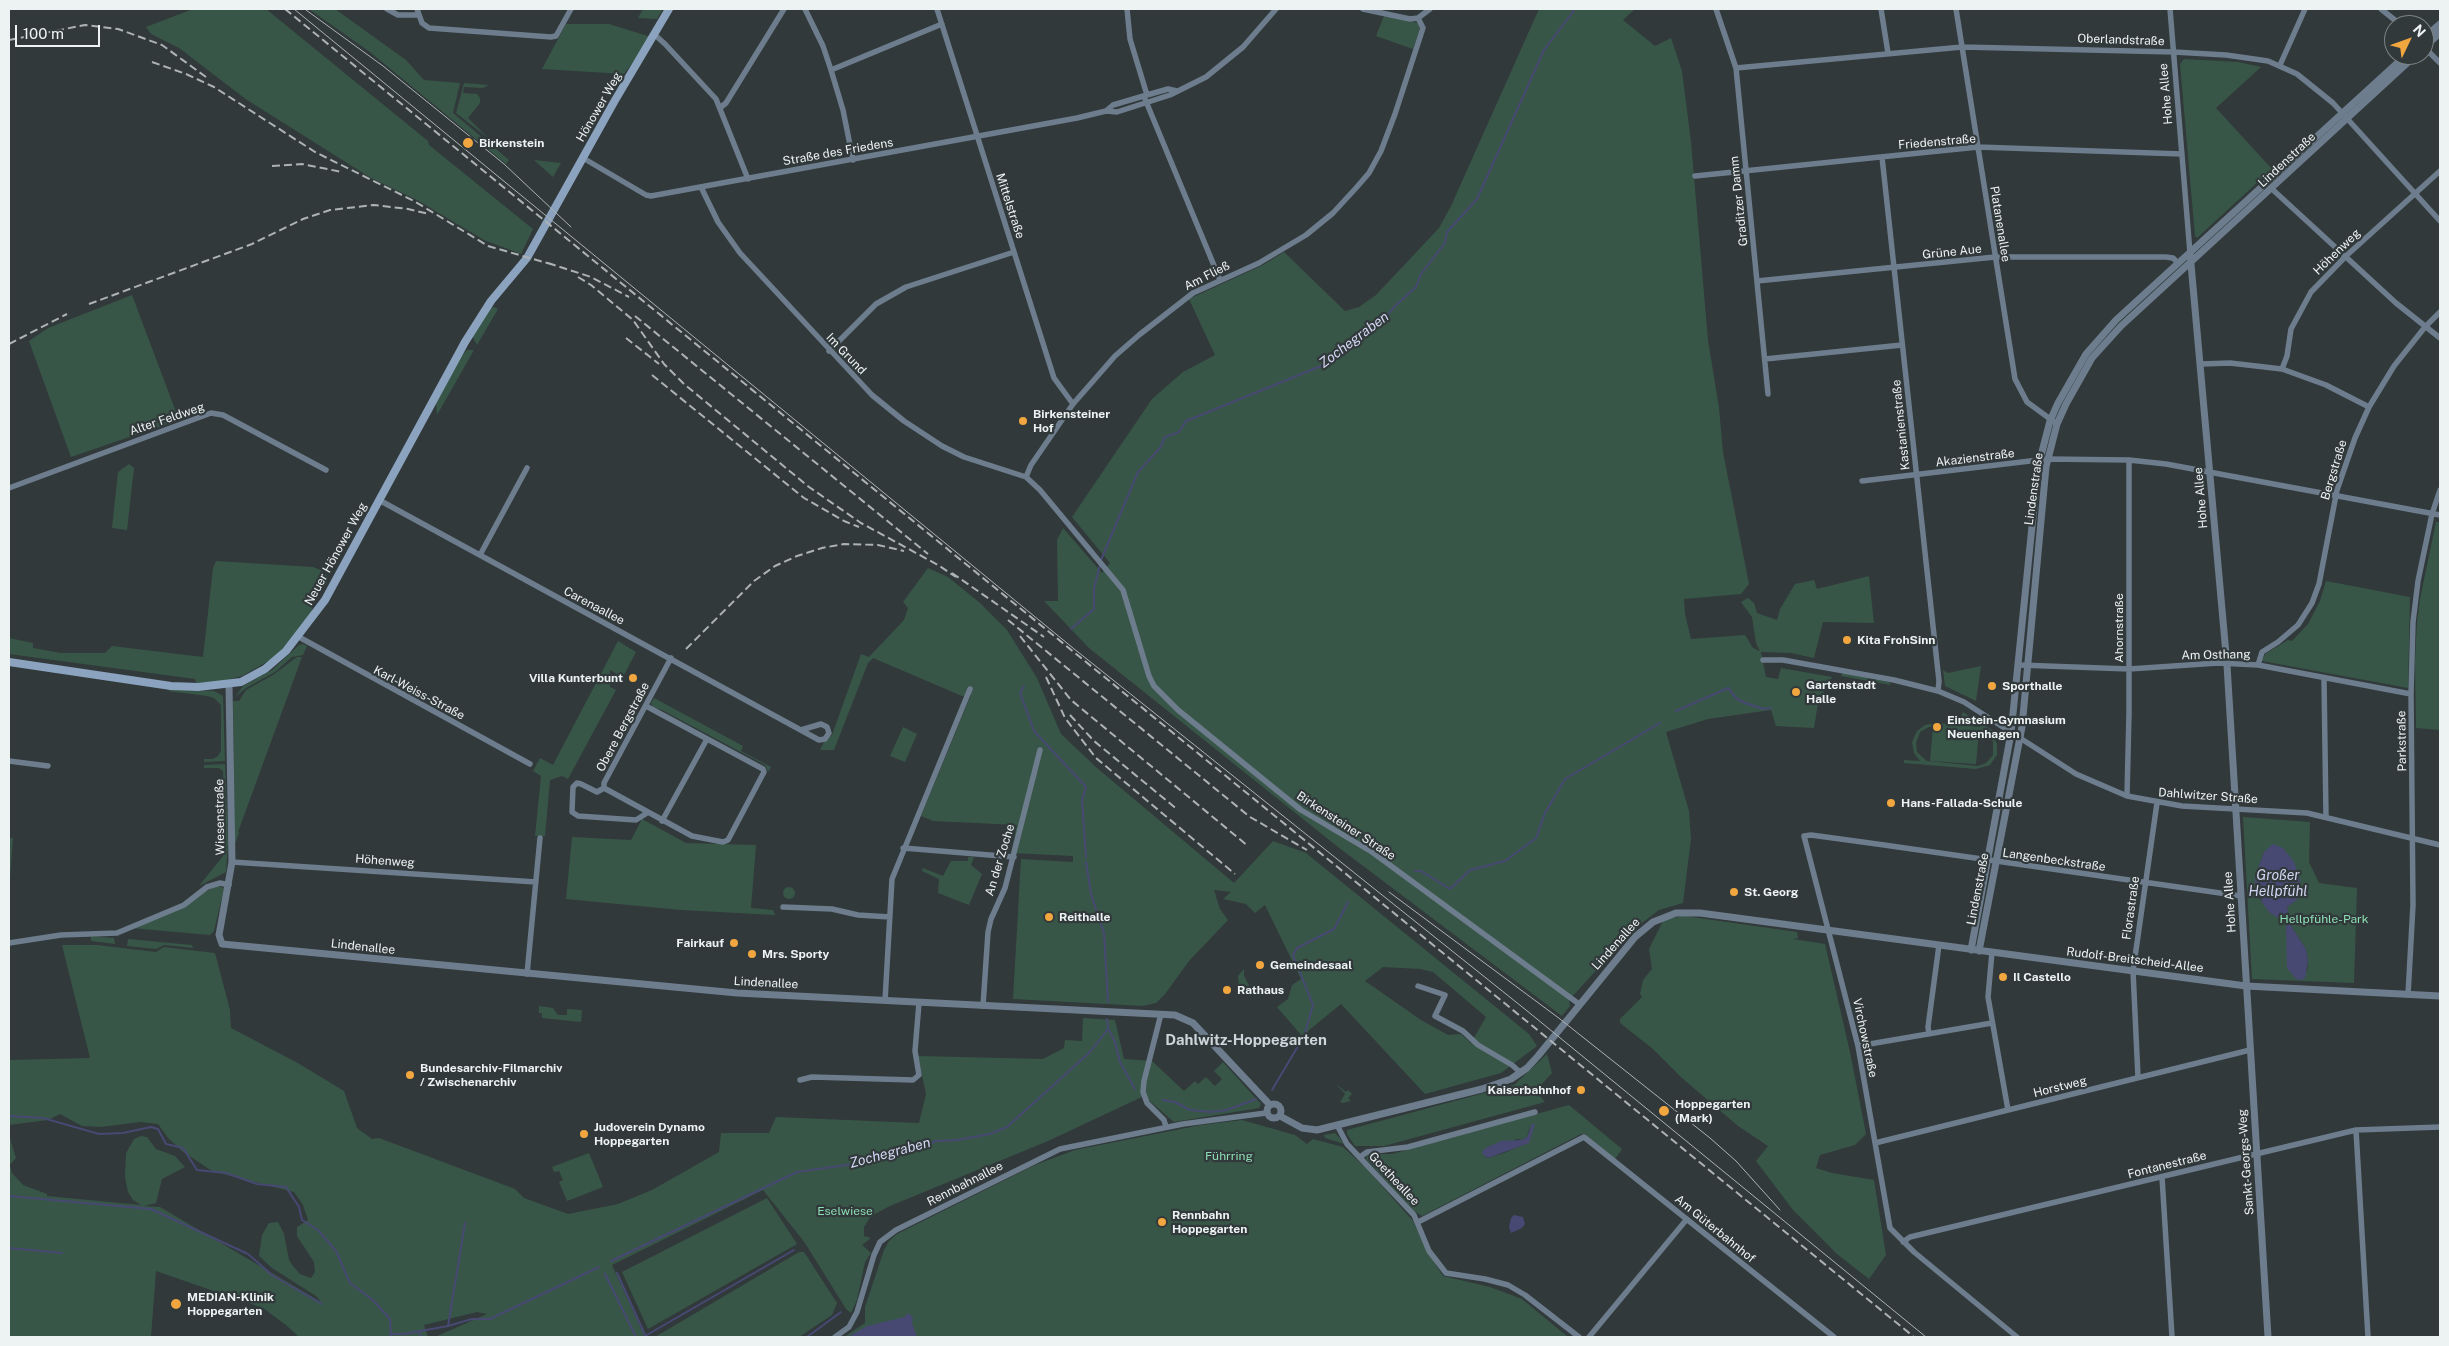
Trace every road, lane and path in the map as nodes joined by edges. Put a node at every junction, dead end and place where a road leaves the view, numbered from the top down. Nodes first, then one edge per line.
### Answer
1 (387, 9) edge
2 (571, 9) edge
3 (669, 9) edge
4 (784, 9) edge
5 (805, 9) edge
6 (937, 9) edge
7 (1126, 9) edge
8 (1276, 9) edge
9 (1363, 9) edge
10 (1430, 9) edge
11 (1716, 9) edge
12 (1881, 9) edge
13 (1956, 9) edge
14 (2170, 9) edge
15 (2305, 9) edge
16 (418, 12) edge
17 (1418, 18) junction
18 (942, 24) junction
19 (654, 35) junction
20 (1962, 47) junction
21 (2174, 52) junction
22 (1888, 53) junction
23 (2280, 65) junction
24 (2396, 65) edge
25 (2404, 65) edge
26 (1736, 68) junction
27 (831, 70) junction
28 (1177, 91) junction
29 (1146, 96) junction
30 (1147, 103) junction
31 (721, 107) junction
32 (1106, 111) junction
33 (2345, 116) junction
34 (977, 137) junction
35 (1978, 147) junction
36 (2182, 154) junction
37 (1882, 157) junction
38 (583, 158) junction
39 (853, 160) junction
40 (1746, 170) junction
41 (2440, 171) edge
42 (1695, 176) dead end
43 (748, 179) junction
44 (701, 187) junction
45 (2272, 189) junction
46 (2416, 194) junction
47 (549, 218) joint
48 (2440, 221) edge
49 (1014, 252) junction
50 (2190, 253) junction
51 (2346, 256) junction
52 (1995, 258) junction
53 (2191, 262) junction
54 (2178, 263) junction
55 (1894, 268) junction
56 (1220, 280) junction
57 (1757, 281) junction
58 (2440, 312) edge
59 (2425, 326) junction
60 (2440, 338) edge
61 (1902, 345) junction
62 (829, 351) junction
63 (1765, 359) junction
64 (2201, 364) junction
65 (2282, 370) junction
66 (1768, 394) dead end
67 (1073, 404) junction
68 (2369, 407) junction
69 (2053, 422) junction
70 (2048, 459) junction
71 (2130, 460) junction
72 (2039, 461) junction
73 (527, 468) dead end
74 (326, 470) dead end
75 (2210, 473) junction
76 (1916, 476) junction
77 (1026, 477) junction
78 (1862, 481) dead end
79 (9, 488) edge
80 (2440, 490) edge
81 (2335, 496) junction
82 (379, 500) junction
83 (2432, 514) junction
84 (2440, 516) edge
85 (480, 555) junction
86 (299, 637) junction
87 (671, 658) junction
88 (1763, 660) dead end
89 (9, 662) edge
90 (2227, 664) junction
91 (2258, 665) junction
92 (2023, 666) junction
93 (2129, 669) junction
94 (2324, 679) junction
95 (229, 684) junction
96 (970, 689) dead end
97 (1938, 691) junction
98 (2411, 694) junction
99 (646, 706) junction
100 (801, 730) dead end
101 (2011, 733) junction
102 (707, 738) junction
103 (2019, 738) junction
104 (1040, 750) dead end
105 (9, 761) edge
106 (530, 764) dead end
107 (48, 766) dead end
108 (604, 788) junction
109 (2126, 796) junction
110 (2157, 803) junction
111 (2236, 809) junction
112 (647, 813) junction
113 (2326, 817) junction
114 (662, 821) junction
115 (1804, 836) joint
116 (540, 838) dead end
117 (2413, 838) junction
118 (2440, 845) edge
119 (903, 848) junction
120 (1014, 857) junction
121 (1987, 860) junction
122 (1995, 861) junction
123 (232, 862) junction
124 (536, 882) junction
125 (2145, 883) junction
126 (229, 885) junction
127 (2241, 896) junction
128 (783, 906) dead end
129 (890, 917) junction
130 (1828, 930) junction
131 (9, 943) edge
132 (225, 945) joint
133 (1939, 945) junction
134 (1970, 950) junction
135 (1979, 951) junction
136 (1992, 952) junction
137 (2133, 971) junction
138 (527, 974) junction
139 (1418, 986) dead end
140 (2246, 986) junction
141 (2408, 994) junction
142 (2440, 996) edge
143 (885, 1001) junction
144 (919, 1003) junction
145 (1579, 1004) junction
146 (983, 1006) junction
147 (1161, 1014) junction
148 (1992, 1023) junction
149 (1929, 1034) junction
150 (1858, 1046) junction
151 (2250, 1050) junction
152 (1521, 1073) junction
153 (2138, 1077) junction
154 (800, 1080) dead end
155 (1270, 1105) junction
156 (2008, 1110) junction
157 (1535, 1112) dead end
158 (1266, 1114) junction
159 (1280, 1116) junction
160 (1338, 1125) junction
161 (1166, 1127) junction
162 (2440, 1127) edge
163 (2356, 1130) junction
164 (1875, 1143) junction
165 (2257, 1154) junction
166 (1360, 1157) junction
167 (2162, 1177) junction
168 (1687, 1219) junction
169 (1418, 1222) junction
170 (1903, 1242) junction
171 (836, 1337) edge
172 (1579, 1337) edge
173 (1588, 1337) edge
174 (1834, 1337) edge
175 (2018, 1337) edge
176 (2172, 1337) edge
177 (2268, 1337) edge
178 (2368, 1337) edge

1 - 16 street
2 - 16 street
3 - 19 main road, Hönower Weg
4 - 31 street
5 - 27 street
6 - 18 street, Mittelstraße
7 - 29 street
8 - 28 street, Straße des Friedens
9 - 17 street
10 - 17 street
11 - 26 street, Graditzer Damm
12 - 22 street
13 - 20 street, Platanenallee
14 - 21 street, Hohe Allee
15 - 23 street
17 - 56 street, Am Fließ
18 - 27 street
18 - 34 street, Mittelstraße
19 - 31 street
19 - 38 main road, Hönower Weg
20 - 21 street, Oberlandstraße
20 - 22 street, Oberlandstraße
20 - 35 street, Platanenallee
21 - 23 street, Oberlandstraße
21 - 36 street, Hohe Allee
22 - 26 street, Oberlandstraße
23 - 33 street, Oberlandstraße
24 - 33 street, Lindenstraße
25 - 33 street, Lindenstraße
26 - 40 street, Graditzer Damm
27 - 39 street
28 - 29 street, Straße des Friedens
28 - 30 street, Straße des Friedens
29 - 30 street
29 - 32 street, Straße des Friedens
30 - 32 street, Straße des Friedens
30 - 56 street
31 - 43 street
32 - 34 street, Straße des Friedens
33 - 45 street, Lindenstraße
33 - 46 street, Oberlandstraße
33 - 50 street, Lindenstraße
34 - 39 street, Straße des Friedens
34 - 49 street, Mittelstraße
35 - 36 street, Friedenstraße
35 - 37 street, Friedenstraße
35 - 52 street, Platanenallee
36 - 50 street, Hohe Allee
37 - 40 street, Friedenstraße
37 - 55 street, Kastanienstraße
38 - 44 street, Straße des Friedens
38 - 47 main road, Hönower Weg
39 - 43 street, Straße des Friedens
40 - 42 street, Friedenstraße
40 - 57 street, Graditzer Damm
41 - 46 street, Höhenweg
43 - 44 street, Straße des Friedens
44 - 62 street, Im Grund
45 - 51 street
45 - 53 street, Lindenstraße
46 - 48 street, Oberlandstraße
46 - 51 street, Höhenweg
47 - 82 main road, Neuer Hönower Weg
49 - 62 street
49 - 67 street, Mittelstraße
50 - 53 street, Hohe Allee
50 - 54 street, Lindenstraße
51 - 59 street
51 - 65 street, Höhenweg
52 - 54 street, Grüne Aue
52 - 55 street, Grüne Aue
52 - 69 street, Platanenallee
53 - 64 street, Hohe Allee
53 - 69 street, Lindenstraße
54 - 69 street, Lindenstraße
55 - 57 street, Grüne Aue
55 - 61 street, Kastanienstraße
56 - 67 street, Am Fließ
57 - 63 street, Graditzer Damm
58 - 59 street, Bergstraße
59 - 60 street
59 - 68 street, Bergstraße
61 - 63 street
61 - 76 street, Kastanienstraße
62 - 77 street, Im Grund
63 - 66 street, Graditzer Damm
64 - 65 street
64 - 75 street, Hohe Allee
65 - 68 street
67 - 77 street, Am Fließ
68 - 81 street, Bergstraße
69 - 70 street, Lindenstraße
69 - 72 street, Lindenstraße
70 - 71 street, Akazienstraße
70 - 72 street, Akazienstraße
70 - 92 street, Lindenstraße
71 - 75 street, Akazienstraße
71 - 93 street, Ahornstraße
72 - 76 street, Akazienstraße
72 - 92 street, Lindenstraße
73 - 85 street
74 - 79 street, Alter Feldweg
75 - 81 street, Akazienstraße
75 - 90 street, Hohe Allee
76 - 78 street, Akazienstraße
76 - 97 street, Kastanienstraße
77 - 145 street, Birkensteiner Straße
80 - 83 street, Parkstraße
81 - 83 street, Akazienstraße
81 - 91 street, Bergstraße
82 - 85 street, Carenaallee
82 - 86 main road, Neuer Hönower Weg
83 - 84 street, Akazienstraße
83 - 98 street, Parkstraße
85 - 87 street, Carenaallee
86 - 95 main road, Neuer Hönower Weg
86 - 106 street, Karl-Weiss-Straße
87 - 99 street, Obere Bergstraße
87 - 100 street, Carenaallee
88 - 97 street, Dahlwitzer Straße
89 - 95 main road, Neuer Hönower Weg
90 - 91 street, Am Osthang
90 - 93 street, Am Osthang
90 - 111 street, Hohe Allee
91 - 94 street, Am Osthang
92 - 93 street, Am Osthang
92 - 101 street, Lindenstraße
92 - 103 street, Lindenstraße
93 - 109 street, Ahornstraße
94 - 98 street, Am Osthang
94 - 113 street
95 - 123 street, Wiesenstraße
96 - 119 street
97 - 101 street, Dahlwitzer Straße
98 - 117 street, Parkstraße
99 - 102 street
99 - 108 street, Obere Bergstraße
101 - 103 street, Dahlwitzer Straße
101 - 121 street, Lindenstraße
102 - 114 street
102 - 114 street
103 - 109 street, Dahlwitzer Straße
103 - 122 street, Lindenstraße
104 - 120 street, An der Zoche
105 - 107 street
108 - 112 street
108 - 112 street, Obere Bergstraße
109 - 110 street, Dahlwitzer Straße
110 - 111 street, Dahlwitzer Straße
110 - 125 street, Florastraße
111 - 113 street, Dahlwitzer Straße
111 - 127 street, Hohe Allee
112 - 114 street
113 - 117 street, Dahlwitzer Straße
115 - 121 street, Langenbeckstraße
115 - 130 street, Virchowstraße
116 - 124 street
117 - 118 street, Dahlwitzer Straße
117 - 141 street, Parkstraße
119 - 120 street
119 - 129 street
120 - 146 street, An der Zoche
121 - 122 street, Langenbeckstraße
121 - 134 street, Lindenstraße
122 - 125 street, Langenbeckstraße
122 - 135 street, Lindenstraße
123 - 124 street, Höhenweg
123 - 126 street, Wiesenstraße
124 - 138 street
125 - 127 street, Langenbeckstraße
125 - 137 street, Florastraße
126 - 131 street
126 - 132 street, Wiesenstraße
127 - 140 street, Hohe Allee
128 - 129 street
129 - 143 street
130 - 133 street, Rudolf-Breitscheid-Allee
130 - 145 street, Lindenallee
130 - 150 street, Virchowstraße
132 - 138 street, Lindenallee
133 - 134 street, Rudolf-Breitscheid-Allee
133 - 149 street
134 - 135 street, Rudolf-Breitscheid-Allee
135 - 136 street, Rudolf-Breitscheid-Allee
136 - 137 street, Rudolf-Breitscheid-Allee
136 - 148 street
137 - 140 street, Rudolf-Breitscheid-Allee
137 - 153 street, Florastraße
138 - 143 street, Lindenallee
139 - 152 street
140 - 141 street, Rudolf-Breitscheid-Allee
140 - 151 street, Sankt-Georgs-Weg
141 - 142 street, Rudolf-Breitscheid-Allee
143 - 144 street, Lindenallee
144 - 146 street, Lindenallee
144 - 154 street
145 - 152 street, Lindenallee
146 - 147 street, Lindenallee
147 - 155 street, Lindenallee
147 - 161 street
148 - 149 street
148 - 156 street
149 - 150 street
150 - 164 street, Virchowstraße
151 - 153 street, Horstweg
151 - 165 street, Sankt-Georgs-Weg
152 - 160 street, Lindenallee
153 - 156 street, Horstweg
155 - 158 street
155 - 159 street, Lindenallee
156 - 164 street, Horstweg
157 - 166 street
158 - 159 street, Lindenallee
158 - 161 street, Rennbahnallee
159 - 160 street, Lindenallee
160 - 166 street, Goetheallee
161 - 171 street, Rennbahnallee
162 - 163 street, Fontanestraße
163 - 165 street, Fontanestraße
163 - 178 street
164 - 170 street, Virchowstraße
165 - 167 street, Fontanestraße
165 - 177 street, Sankt-Georgs-Weg
166 - 169 street, Goetheallee
167 - 170 street, Fontanestraße
167 - 176 street
168 - 169 street, Am Güterbahnhof
168 - 173 street
168 - 174 street, Am Güterbahnhof
169 - 172 street, Goetheallee
170 - 175 street, Virchowstraße

